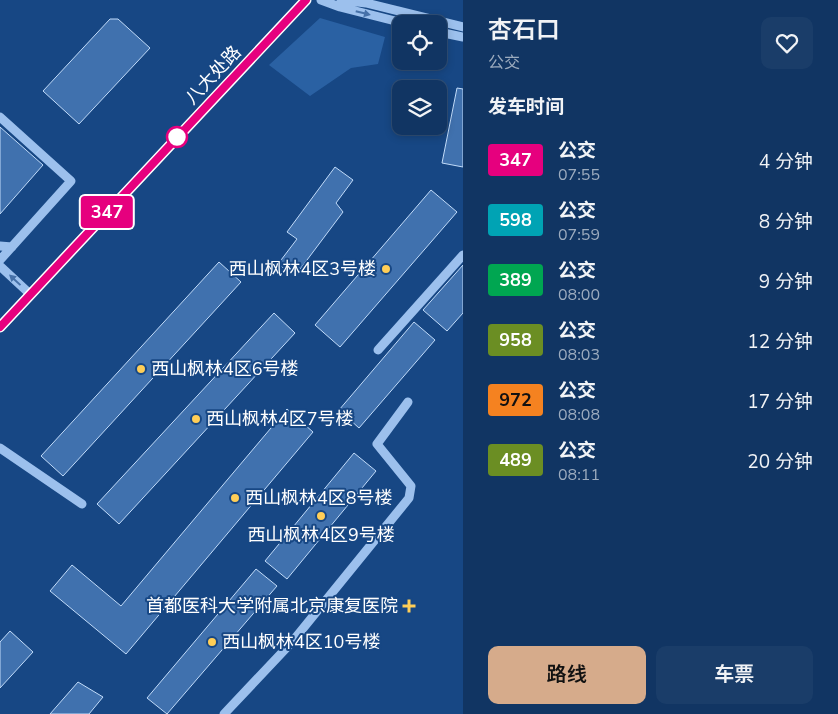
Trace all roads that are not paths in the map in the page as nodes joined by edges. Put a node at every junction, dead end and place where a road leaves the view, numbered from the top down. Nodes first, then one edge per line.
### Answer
1 (306, 0) edge
2 (321, 0) edge
3 (340, 0) edge
4 (392, 20) edge
5 (463, 27) edge
6 (447, 34) edge
7 (463, 37) edge
8 (0, 117) edge
9 (0, 246) edge
10 (12, 247) junction
11 (463, 256) edge
12 (0, 260) edge
13 (0, 266) edge
14 (30, 294) junction
15 (0, 327) edge
16 (378, 350) dead end
17 (408, 402) dead end
18 (0, 448) edge
19 (82, 504) dead end
20 (224, 714) edge

1 - 14 street, 八大处路
2 -> 4 street
3 - 5 street
6 - 7 street
8 - 10 street
9 - 10 street
10 - 12 street
11 - 16 street
14 -> 13 street
14 - 15 street, 八大处路
17 - 20 street
18 - 19 street

